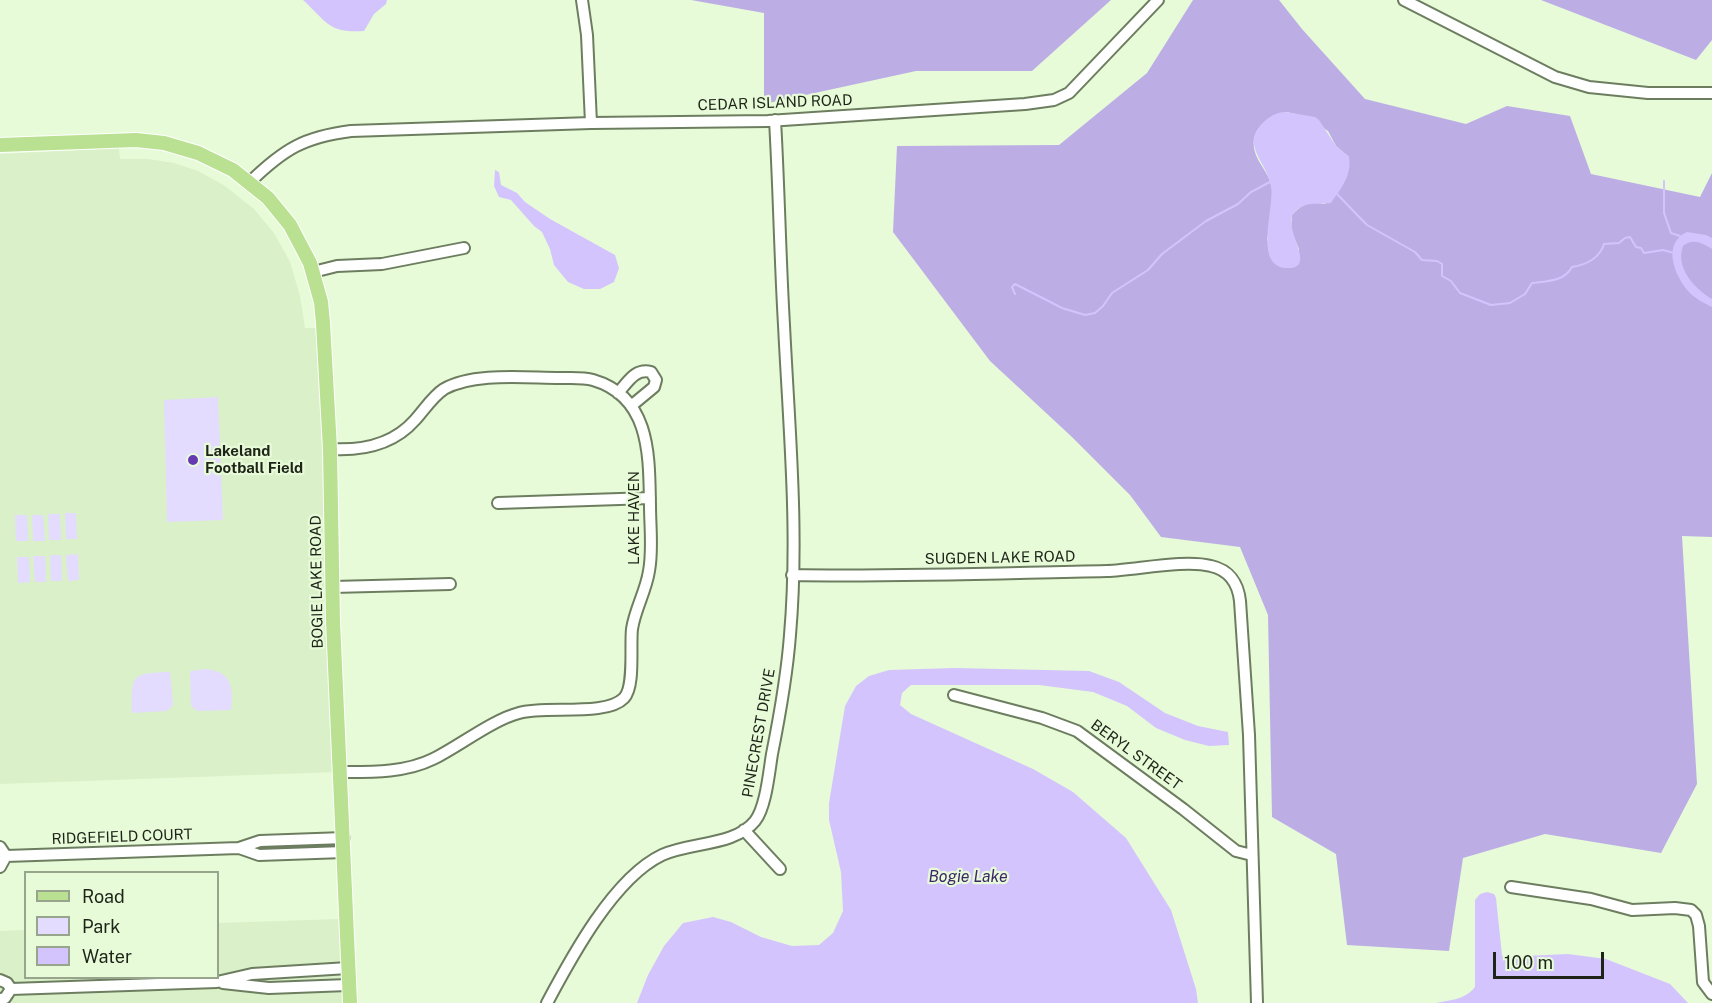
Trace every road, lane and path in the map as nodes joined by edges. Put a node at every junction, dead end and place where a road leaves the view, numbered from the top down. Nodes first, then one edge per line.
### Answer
1 (582, 0) edge
2 (1158, 0) edge
3 (1404, 0) edge
4 (1712, 93) edge
5 (775, 120) junction
6 (591, 123) junction
7 (0, 145) edge
8 (250, 182) junction
9 (464, 248) dead end
10 (313, 272) junction
11 (618, 393) junction
12 (631, 406) junction
13 (330, 449) junction
14 (650, 498) junction
15 (498, 503) dead end
16 (792, 575) junction
17 (450, 584) dead end
18 (333, 587) junction
19 (954, 695) dead end
20 (340, 772) junction
21 (744, 830) junction
22 (344, 838) junction
23 (239, 848) junction
24 (3, 852) edge
25 (344, 852) junction
26 (1252, 855) junction
27 (0, 867) edge
28 (780, 869) dead end
29 (1511, 887) dead end
30 (348, 968) junction
31 (290, 972) junction
32 (0, 980) edge
33 (217, 982) junction
34 (348, 984) junction
35 (291, 987) junction
36 (11, 989) junction
37 (1712, 994) edge
38 (0, 999) edge
39 (350, 1003) edge
40 (547, 1003) edge
41 (1257, 1003) edge

1 - 6 street
2 - 5 street, CEDAR ISLAND ROAD
3 - 4 street
5 - 6 street, CEDAR ISLAND ROAD
5 - 16 street
6 - 8 street, CEDAR ISLAND ROAD
7 - 8 main road, BOGIE LAKE ROAD
8 - 10 main road, BOGIE LAKE ROAD
9 - 10 street
10 - 13 main road, BOGIE LAKE ROAD
11 - 12 street, LAKE HAVEN
11 - 12 street
11 - 13 street, LAKE HAVEN
12 - 14 street, LAKE HAVEN
13 - 18 main road, BOGIE LAKE ROAD
14 - 15 street
14 - 20 street, LAKE HAVEN
16 - 21 street, PINECREST DRIVE
16 - 26 street, SUGDEN LAKE ROAD
17 - 18 street
18 - 20 main road, BOGIE LAKE ROAD
19 - 26 street, BERYL STREET
20 - 22 main road, BOGIE LAKE ROAD
21 - 28 street
21 - 40 street
22 - 23 street, RIDGEFIELD COURT
22 - 25 main road, BOGIE LAKE ROAD
23 - 24 street, RIDGEFIELD COURT
23 - 25 street, RIDGEFIELD COURT
24 - 27 street, RIDGEFIELD COURT
25 - 30 main road, BOGIE LAKE ROAD
26 - 41 street, SUGDEN LAKE ROAD
29 - 37 street
30 - 31 street
30 - 34 main road, BOGIE LAKE ROAD
31 - 33 street
31 - 35 street
32 - 36 street
33 - 35 street
33 - 36 street
34 - 35 street
34 - 39 main road, BOGIE LAKE ROAD
36 - 38 street

